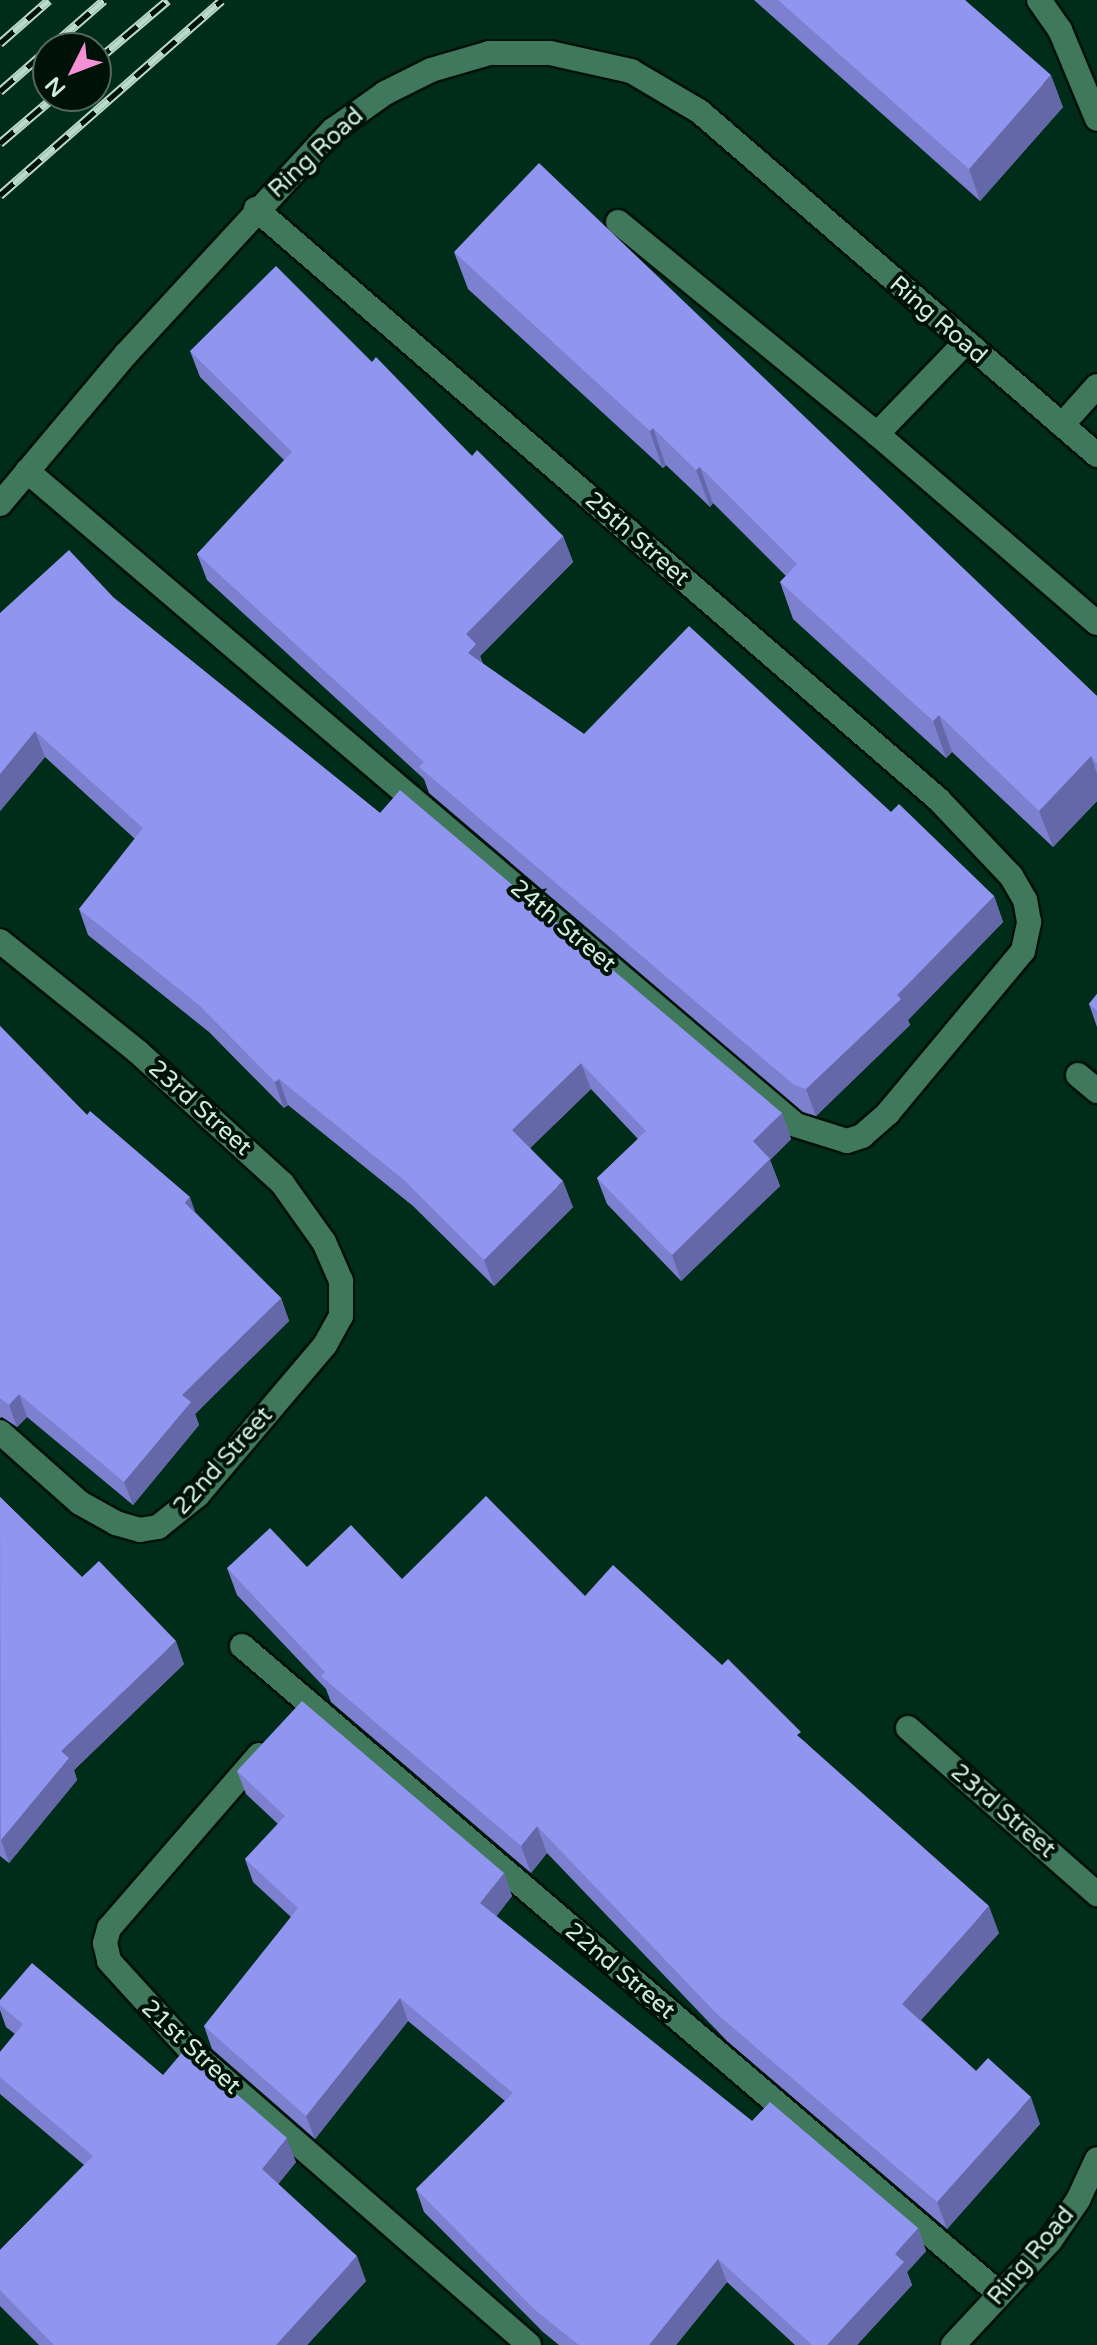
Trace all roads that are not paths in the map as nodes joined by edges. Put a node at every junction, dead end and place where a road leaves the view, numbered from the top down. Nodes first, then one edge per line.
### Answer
1 (1039, 0) edge
2 (1097, 119) edge
3 (256, 209) junction
4 (618, 222) dead end
5 (964, 344) junction
6 (1097, 386) edge
7 (1062, 425) junction
8 (877, 434) junction
9 (1097, 455) edge
10 (27, 471) junction
11 (0, 504) edge
12 (1097, 623) edge
13 (1011, 876) joint
14 (0, 941) edge
15 (1078, 1075) dead end
16 (1097, 1091) edge
17 (341, 1316) joint
18 (0, 1432) edge
19 (242, 1646) dead end
20 (908, 1728) dead end
21 (272, 1739) edge
22 (1097, 1894) edge
23 (1097, 2159) edge
24 (1000, 2294) junction
25 (529, 2345) edge
26 (953, 2345) edge

1 - 2 street
3 - 5 street, Ring Road
3 - 10 street, Ring Road
3 - 13 street, 25th Street
4 - 8 street
5 - 7 street, Ring Road
5 - 8 street
6 - 7 street
7 - 9 street, Ring Road
8 - 12 street
10 - 11 street, Ring Road
10 - 13 street, 24th Street
14 - 17 street, 23rd Street
15 - 16 street
17 - 18 street, 22nd Street
19 - 24 street, 22nd Street
20 - 22 street, 23rd Street
21 - 25 street, 21st Street
23 - 24 street, Ring Road
24 - 26 street, Ring Road

